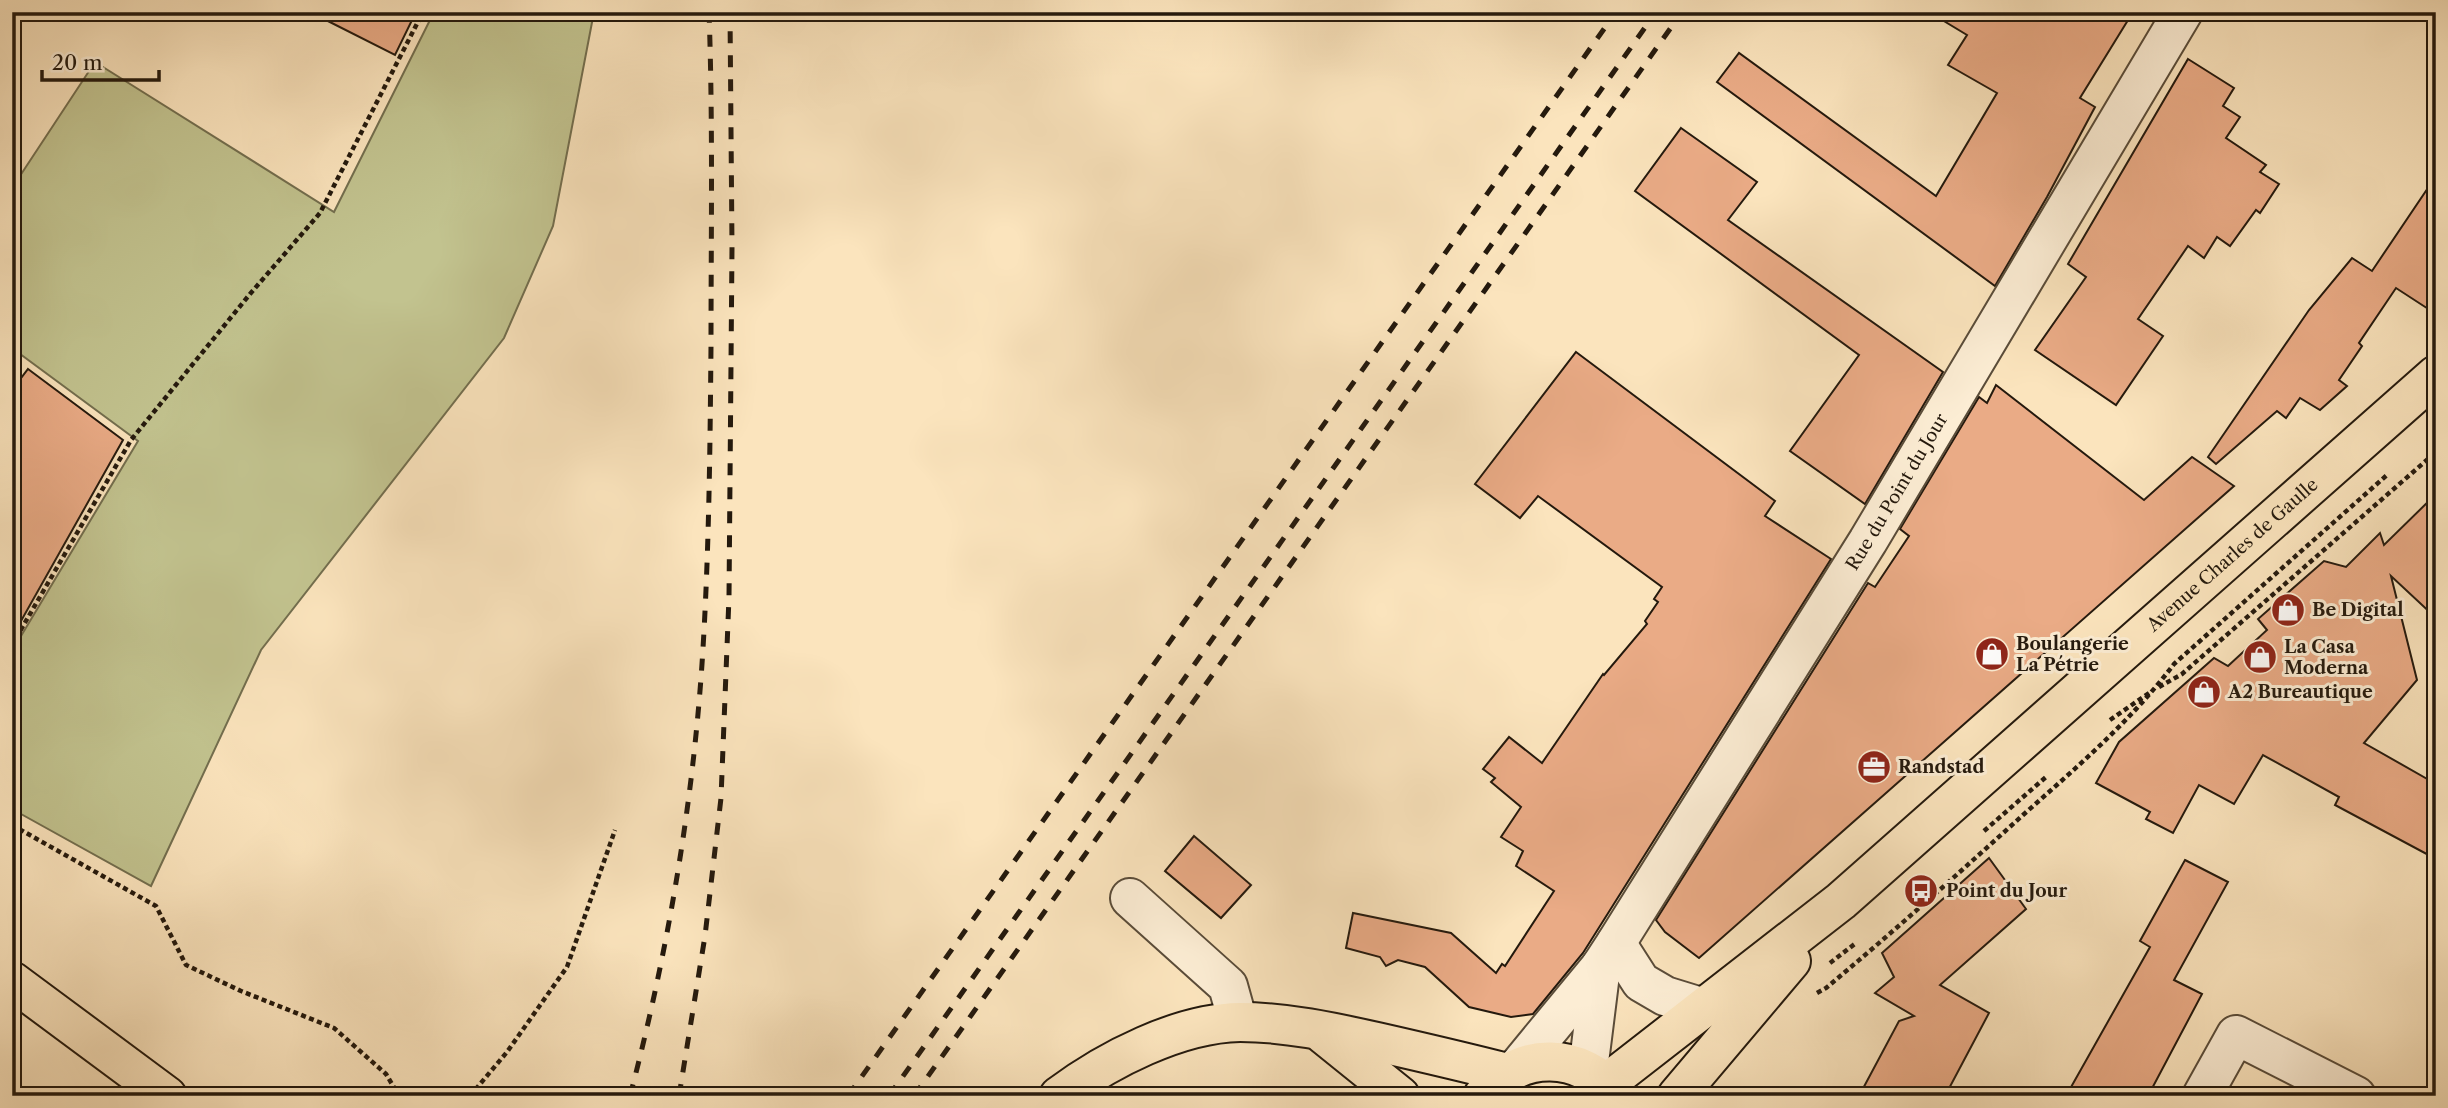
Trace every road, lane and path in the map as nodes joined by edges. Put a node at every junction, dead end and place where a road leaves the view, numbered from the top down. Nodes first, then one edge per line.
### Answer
1 (423, 12) edge
2 (2183, 12) edge
3 (2436, 375) edge
4 (2436, 452) edge
5 (2394, 469) dead end
6 (12, 645) edge
7 (2155, 689) junction
8 (12, 825) edge
9 (615, 830) dead end
10 (1130, 898) dead end
11 (1841, 901) junction
12 (1608, 955) junction
13 (15, 988) edge
14 (1806, 999) dead end
15 (1704, 1007) junction
16 (1238, 1022) junction
17 (1316, 1028) junction
18 (1502, 1079) edge
19 (1604, 1083) edge
20 (167, 1096) edge
21 (399, 1096) edge
22 (470, 1096) edge
23 (1059, 1096) edge
24 (1400, 1096) edge
25 (1677, 1096) edge
26 (2202, 1096) edge
27 (2356, 1096) edge

1 - 6 path
2 - 12 street, Rue du Point du Jour
3 - 11 main road, Avenue Charles de Gaulle
4 - 7 path
5 - 7 path
7 - 14 path
8 - 21 path
9 - 22 path
10 - 16 street
11 - 15 main road
11 - 25 main road
12 - 15 street
12 - 18 street, Rue du Point du Jour
12 - 19 street
13 - 20 main road
15 - 19 main road
16 - 17 main road
16 - 23 main road
17 - 18 main road
17 - 24 main road
18 - 19 main road
26 - 27 street

